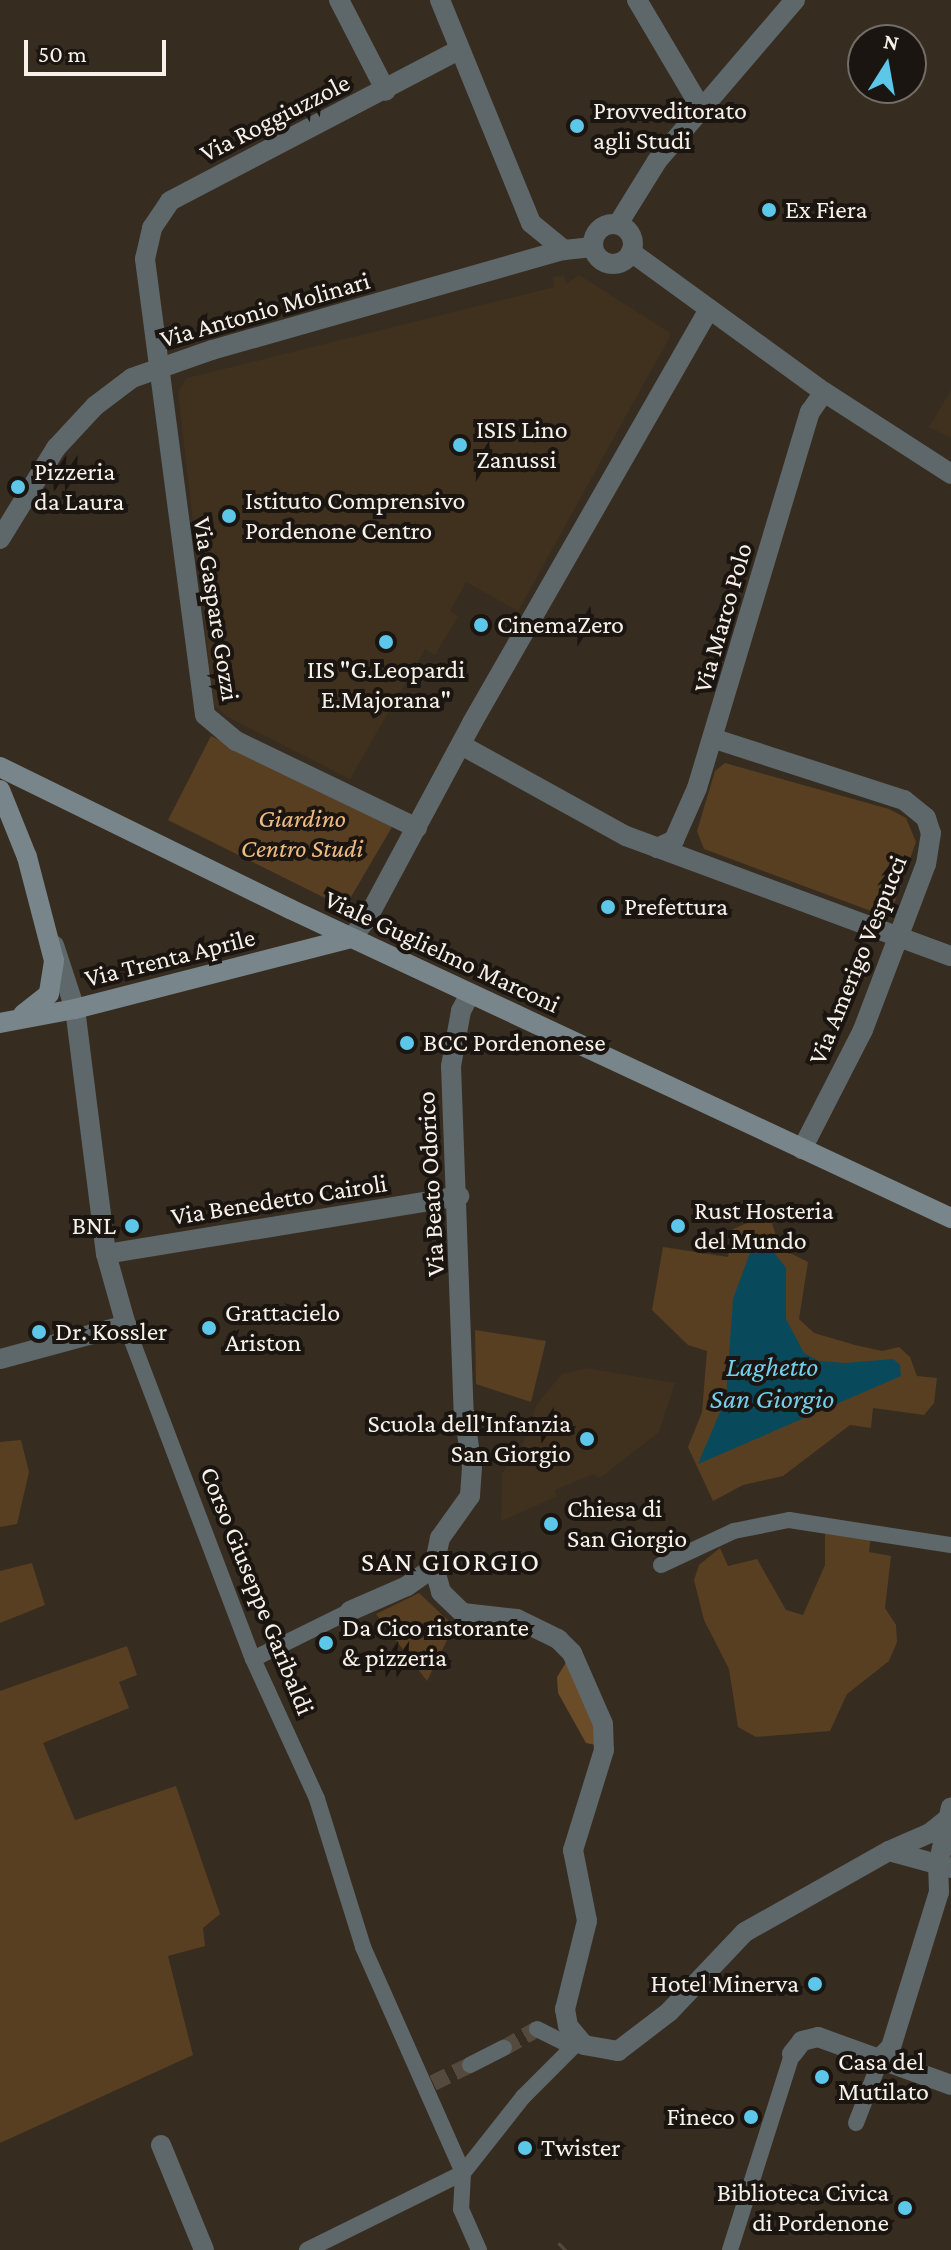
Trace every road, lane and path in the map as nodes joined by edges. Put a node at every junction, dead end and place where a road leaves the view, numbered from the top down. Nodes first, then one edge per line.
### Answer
1 (339, 0) edge
2 (440, 0) edge
3 (637, 0) edge
4 (795, 0) edge
5 (459, 50) junction
6 (386, 91) junction
7 (702, 110) junction
8 (618, 224) junction
9 (593, 247) junction
10 (564, 250) junction
11 (631, 252) junction
12 (145, 259) joint
13 (709, 310) junction
14 (156, 367) junction
15 (824, 392) junction
16 (951, 474) edge
17 (5, 518) edge
18 (0, 539) edge
19 (715, 739) junction
20 (463, 746) junction
21 (0, 767) edge
22 (0, 790) edge
23 (417, 828) junction
24 (657, 848) junction
25 (49, 934) junction
26 (899, 936) junction
27 (351, 938) junction
28 (951, 956) edge
29 (470, 994) junction
30 (75, 1009) junction
31 (0, 1023) edge
32 (802, 1149) junction
33 (459, 1196) junction
34 (951, 1218) edge
35 (106, 1254) junction
36 (126, 1325) junction
37 (0, 1359) edge
38 (951, 1545) edge
39 (661, 1565) dead end
40 (434, 1567) junction
41 (350, 1611) joint
42 (253, 1659) junction
43 (949, 1813) edge
44 (889, 1851) junction
45 (945, 1867) edge
46 (537, 2029) dead end
47 (576, 2044) junction
48 (504, 2048) tunnel mouth
49 (792, 2054) joint
50 (882, 2056) junction
51 (470, 2065) tunnel mouth
52 (951, 2085) edge
53 (856, 2123) dead end
54 (161, 2145) dead end
55 (463, 2173) junction
56 (204, 2250) edge
57 (307, 2250) edge
58 (479, 2250) edge
59 (730, 2250) edge

1 - 6 street
2 - 5 street
3 - 7 street
4 - 7 street
5 - 6 street, Via Roggiuzzole
5 - 10 street
6 - 12 street, Via Roggiuzzole
7 - 8 street
8 - 9 street
8 - 11 street
9 - 10 street, Via Antonio Molinari
9 - 11 street, Via Antonio Molinari
10 - 14 street, Via Antonio Molinari
11 - 13 street
12 - 14 street, Via Gaspare Gozzi
13 - 15 street
13 - 20 street
14 - 17 street, Via Antonio Molinari
14 - 23 street, Via Gaspare Gozzi
15 - 16 street
15 - 19 street, Via Marco Polo
17 - 18 street, Via Antonio Molinari
19 - 24 street, Via Marco Polo
19 - 26 street, Via Amerigo Vespucci
20 - 23 street
20 - 24 street
21 - 27 main road, Viale Guglielmo Marconi
22 - 25 main road
23 - 27 street
24 - 26 street
25 - 30 street, Corso Giuseppe Garibaldi
25 - 31 main road
26 - 28 street
26 - 32 street, Via Amerigo Vespucci
27 - 29 main road, Viale Guglielmo Marconi
27 - 30 main road, Via Trenta Aprile
29 - 32 main road, Viale Guglielmo Marconi
29 - 33 street, Via Beato Odorico
30 - 31 main road, Via Trenta Aprile
30 - 35 street, Corso Giuseppe Garibaldi
32 - 34 main road, Viale Guglielmo Marconi
33 - 35 street, Via Benedetto Cairoli
33 - 40 street, Via Beato Odorico
35 - 36 street, Corso Giuseppe Garibaldi
36 - 37 street
36 - 42 street, Corso Giuseppe Garibaldi
38 - 39 street
40 - 41 street
40 - 47 street
41 - 42 street
42 - 55 street, Corso Giuseppe Garibaldi
43 - 44 street
43 - 45 street
44 - 45 street
44 - 47 street
45 - 50 street
46 - 47 street
47 - 55 street
48 - 51 street
49 - 50 street
49 - 59 street
50 - 52 street
50 - 53 street
54 - 56 street
55 - 57 street
55 - 58 street

